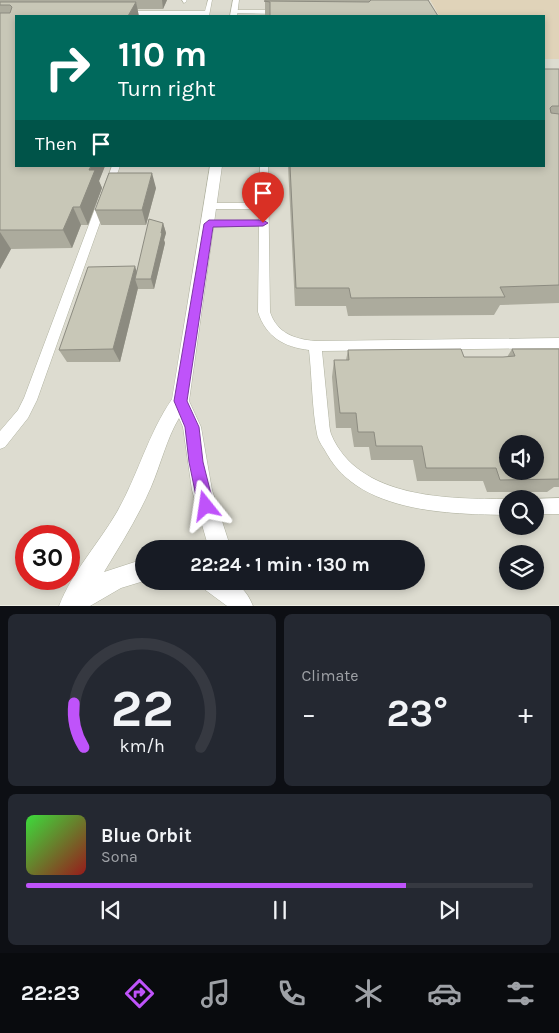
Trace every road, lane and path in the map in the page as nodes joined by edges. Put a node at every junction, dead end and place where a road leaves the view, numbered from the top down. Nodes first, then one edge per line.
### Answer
1 (210, 0) edge
2 (236, 0) edge
3 (268, 12) edge
4 (288, 13) edge
5 (115, 14) edge
6 (207, 14) edge
7 (235, 14) edge
8 (116, 167) edge
9 (216, 167) edge
10 (264, 167) edge
11 (211, 206) junction
12 (264, 206) junction
13 (263, 223) junction
14 (209, 224) junction
15 (559, 343) edge
16 (315, 346) junction
17 (180, 401) junction
18 (0, 442) edge
19 (544, 506) edge
20 (559, 506) edge
21 (499, 507) edge
22 (217, 540) edge
23 (135, 571) edge
24 (70, 606) edge

1 - 6 lane
2 - 7 street
3 - 4 lane
3 - 7 lane
5 - 6 lane
8 - 18 lane
9 - 11 street
10 - 12 lane
11 - 12 lane
11 - 14 street
12 - 13 lane
13 - 14 lane
13 - 16 lane
14 - 17 street
15 - 16 lane
16 - 21 lane
17 - 22 street
17 - 24 street
19 - 20 lane
23 - 24 street

